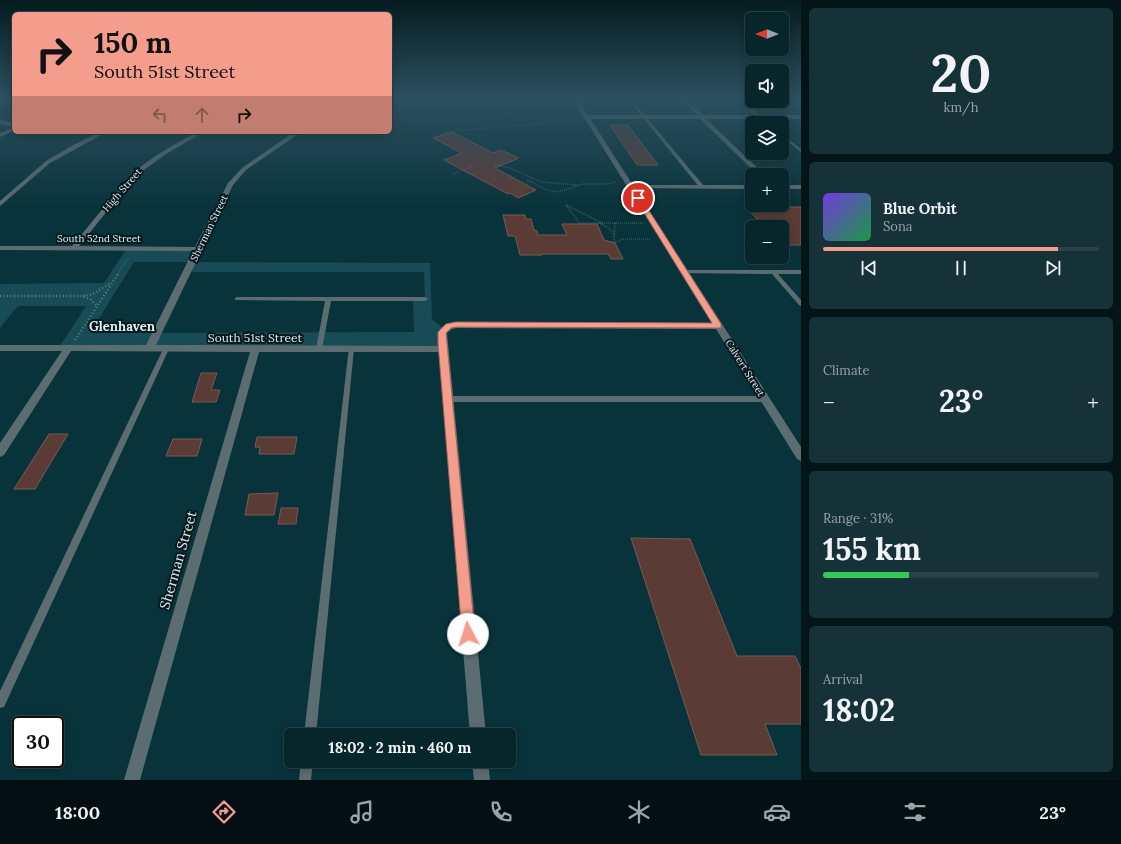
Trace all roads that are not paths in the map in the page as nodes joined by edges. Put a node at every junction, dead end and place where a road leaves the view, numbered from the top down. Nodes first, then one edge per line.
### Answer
1 (99, 134) edge
2 (197, 134) edge
3 (291, 134) edge
4 (598, 134) edge
5 (658, 134) edge
6 (719, 134) edge
7 (789, 141) edge
8 (801, 151) edge
9 (755, 168) edge
10 (631, 187) junction
11 (702, 187) junction
12 (745, 187) edge
13 (789, 187) edge
14 (801, 188) edge
15 (0, 204) edge
16 (0, 248) edge
17 (74, 248) junction
18 (198, 249) junction
19 (685, 272) junction
20 (774, 272) junction
21 (801, 272) edge
22 (237, 299) dead end
23 (328, 299) junction
24 (425, 299) dead end
25 (801, 304) edge
26 (718, 326) junction
27 (0, 348) edge
28 (68, 349) junction
29 (150, 349) junction
30 (166, 349) junction
31 (254, 349) junction
32 (320, 349) junction
33 (351, 349) junction
34 (443, 349) junction
35 (447, 399) junction
36 (765, 399) junction
37 (0, 452) edge
38 (801, 456) edge
39 (0, 703) edge
40 (311, 728) edge
41 (477, 728) edge
42 (306, 768) edge
43 (481, 768) edge
44 (132, 780) edge
45 (305, 780) edge
46 (482, 780) edge

1 - 15 street
2 - 17 street, High Street
3 - 18 street, Sherman Street
4 - 10 street, Calvert Street
5 - 11 lane
6 - 9 street
7 - 8 lane
10 - 11 street
10 - 19 street, Calvert Street
11 - 12 street
13 - 14 street
16 - 17 street, South 52nd Street
17 - 18 street, South 52nd Street
18 - 29 street, Sherman Street
19 - 20 lane
19 - 26 street, Calvert Street
20 - 21 lane
20 - 25 lane
22 - 23 lane
23 - 24 lane
23 - 32 lane
26 - 34 street
26 - 36 street, Calvert Street
27 - 28 street, South 51st Street
28 - 29 street, South 51st Street
28 - 37 street
29 - 30 street, South 51st Street
30 - 31 street, South 51st Street
30 - 39 lane
31 - 32 street, South 51st Street
31 - 44 street, Sherman Street
32 - 33 street, South 51st Street
33 - 34 street, South 51st Street
33 - 40 lane
34 - 35 street
35 - 36 lane
35 - 41 street
36 - 38 street, Calvert Street
42 - 45 lane
43 - 46 street

